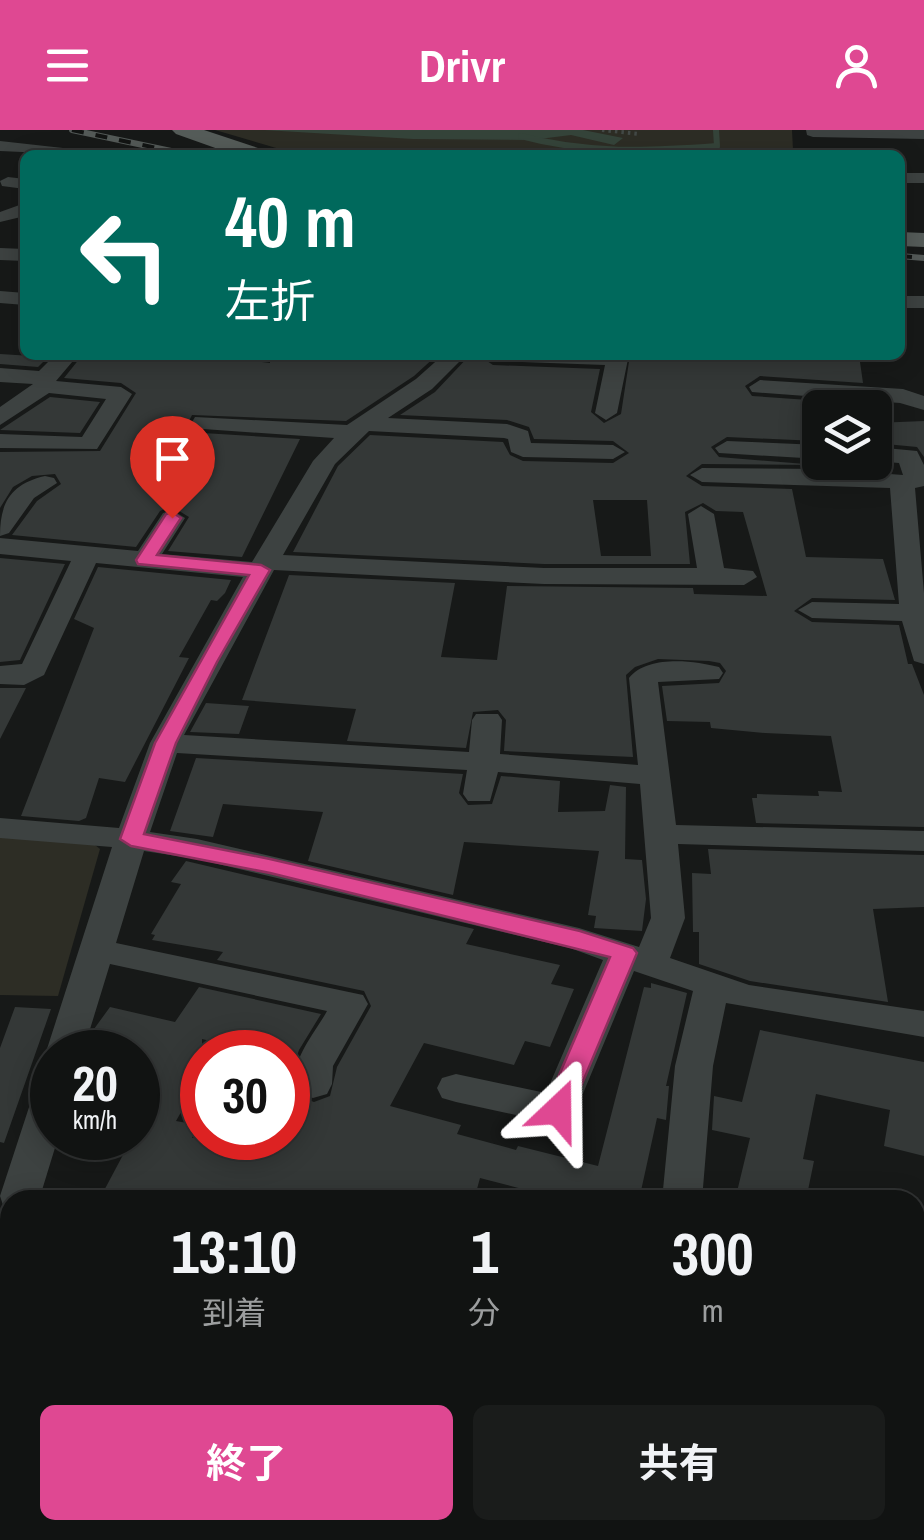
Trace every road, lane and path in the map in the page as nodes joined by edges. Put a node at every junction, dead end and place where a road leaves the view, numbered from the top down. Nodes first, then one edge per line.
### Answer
1 (183, 130) edge
2 (602, 130) edge
3 (640, 134) dead end
4 (924, 134) edge
5 (813, 141) edge
6 (0, 146) edge
7 (924, 148) edge
8 (36, 150) edge
9 (241, 150) edge
10 (63, 360) edge
11 (450, 360) edge
12 (617, 360) edge
13 (138, 374) dead end
14 (0, 375) edge
15 (44, 382) junction
16 (760, 387) dead end
17 (121, 394) junction
18 (924, 403) edge
19 (606, 413) dead end
20 (0, 418) edge
21 (202, 422) dead end
22 (235, 423) junction
23 (358, 428) junction
24 (0, 441) edge
25 (727, 448) dead end
26 (802, 451) edge
27 (224, 452) dead end
28 (613, 452) dead end
29 (892, 455) edge
30 (702, 475) dead end
31 (914, 481) edge
32 (46, 483) dead end
33 (701, 514) dead end
34 (172, 518) dead end
35 (0, 528) edge
36 (914, 544) edge
37 (0, 546) edge
38 (86, 556) junction
39 (145, 560) junction
40 (264, 566) junction
41 (712, 576) junction
42 (744, 578) dead end
43 (916, 604) edge
44 (812, 610) dead end
45 (924, 655) edge
46 (709, 673) dead end
47 (0, 675) edge
48 (487, 720) dead end
49 (166, 743) junction
50 (484, 762) junction
51 (657, 776) junction
52 (479, 794) dead end
53 (0, 828) edge
54 (661, 834) junction
55 (131, 839) junction
56 (924, 841) edge
57 (96, 950) junction
58 (637, 958) junction
59 (712, 986) junction
60 (924, 1024) edge
61 (72, 1030) edge
62 (312, 1084) dead end
63 (456, 1088) dead end
64 (31, 1160) edge
65 (21, 1190) edge
66 (683, 1190) edge

1 - 9 main road
2 - 3 path
4 - 5 street
5 - 7 street
6 - 8 street
10 - 15 street
11 - 23 street
12 - 19 street
13 - 17 street
14 - 15 street
15 - 17 street
15 - 20 street
16 - 18 street
17 - 24 street
21 - 22 street
22 - 23 street
22 - 27 street
23 - 28 street
23 - 40 street
25 - 26 street
29 - 31 street
30 - 31 street
31 - 36 street
32 - 35 street
33 - 41 street
34 - 39 street
36 - 43 street
37 - 38 street
38 - 39 street
38 - 47 street
39 - 40 street
40 - 41 street
40 - 49 street
41 - 42 street
43 - 44 street
43 - 45 street
46 - 51 street
48 - 50 street
49 - 50 street
49 - 55 street
50 - 51 street
50 - 52 street
51 - 54 street
53 - 55 street
54 - 56 street
54 - 58 street
55 - 57 street
55 - 58 street
57 - 61 street
57 - 62 street
58 - 59 street
58 - 63 street
59 - 60 street
59 - 66 street
64 - 65 street

